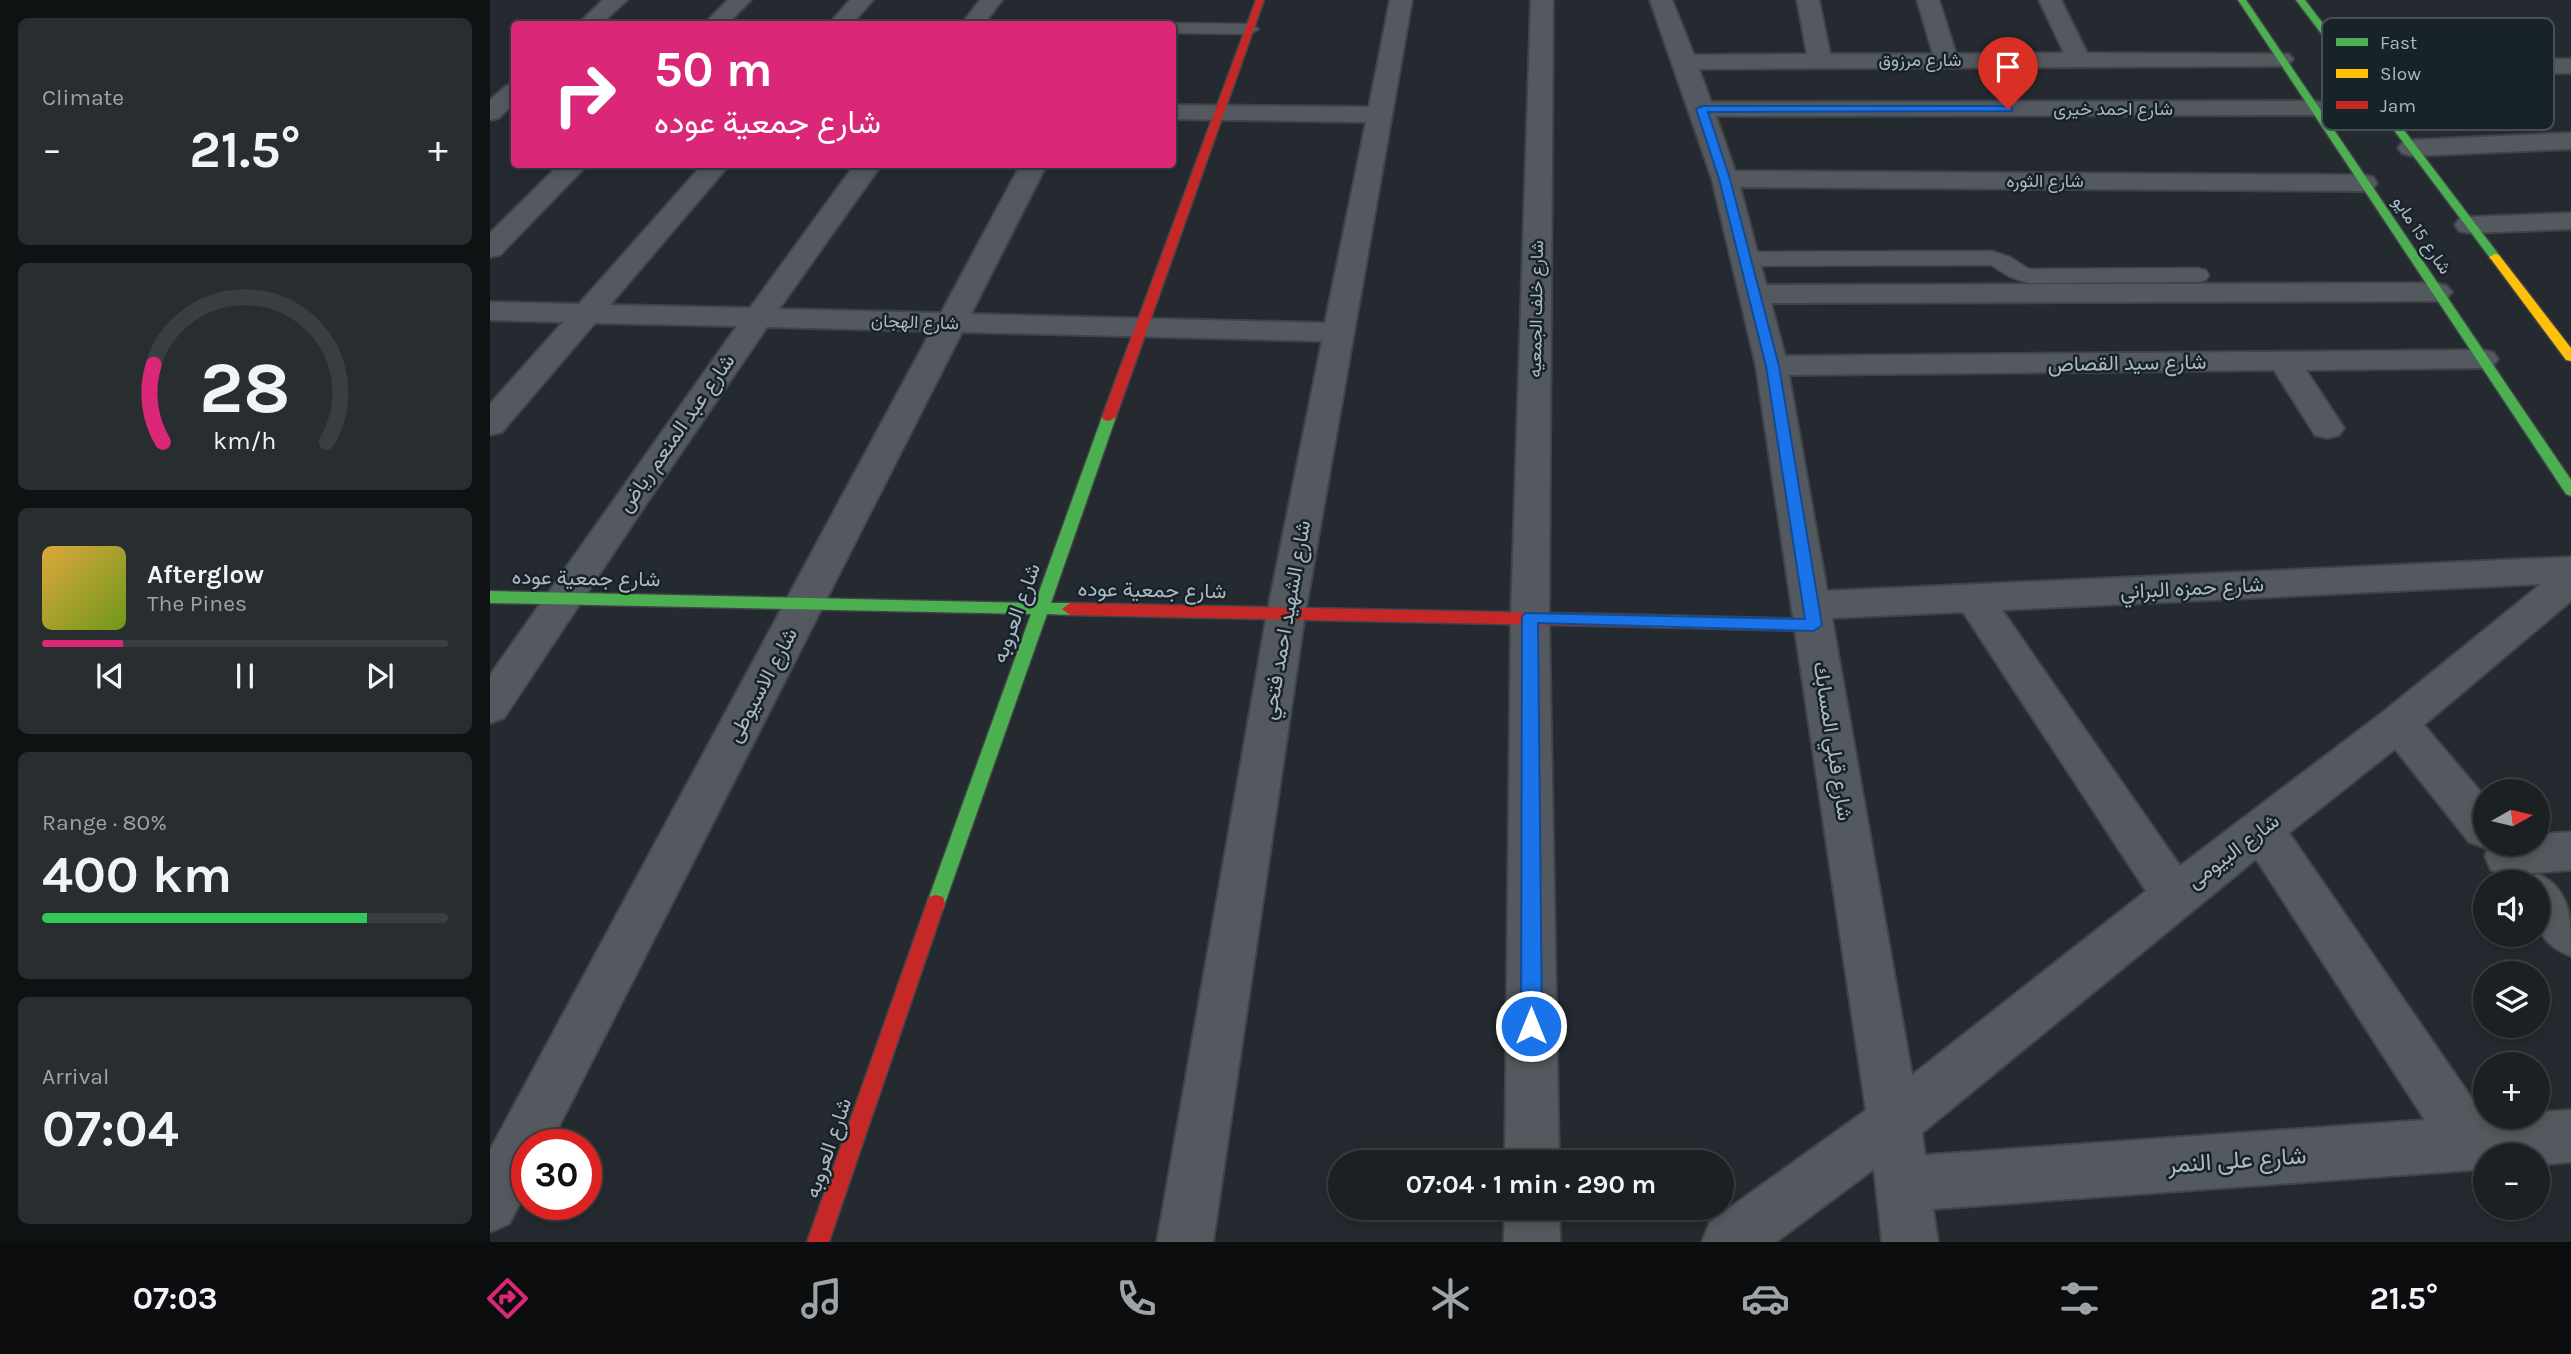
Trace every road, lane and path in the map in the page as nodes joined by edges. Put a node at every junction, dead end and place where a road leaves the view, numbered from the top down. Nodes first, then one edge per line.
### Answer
1 (617, 0) edge
2 (740, 0) edge
3 (862, 0) edge
4 (991, 0) edge
5 (1261, 0) edge
6 (1401, 0) edge
7 (1542, 0) edge
8 (1661, 0) edge
9 (1808, 0) edge
10 (1928, 0) edge
11 (2050, 0) edge
12 (2242, 0) edge
13 (2300, 0) edge
14 (592, 21) edge
15 (718, 21) edge
16 (844, 21) edge
17 (975, 21) edge
18 (1176, 28) edge
19 (1250, 29) junction
20 (2322, 31) edge
21 (2281, 59) junction
22 (1946, 60) junction
23 (2078, 60) junction
24 (1820, 61) junction
25 (1685, 62) junction
26 (511, 94) edge
27 (2315, 108) junction
28 (1702, 109) junction
29 (1176, 112) edge
30 (490, 113) edge
31 (1219, 113) junction
32 (1380, 115) junction
33 (2322, 119) edge
34 (2329, 130) edge
35 (2397, 130) edge
36 (2571, 141) edge
37 (2411, 148) junction
38 (571, 168) edge
39 (714, 168) edge
40 (866, 168) edge
41 (1032, 168) edge
42 (1725, 179) junction
43 (2364, 183) junction
44 (2571, 222) edge
45 (2469, 225) junction
46 (490, 249) edge
47 (1746, 259) junction
48 (2198, 275) dead end
49 (2437, 292) junction
50 (1755, 294) junction
51 (490, 310) edge
52 (587, 313) junction
53 (757, 317) junction
54 (951, 323) junction
55 (1142, 327) junction
56 (2560, 328) edge
57 (1339, 332) junction
58 (2571, 357) edge
59 (2482, 359) junction
60 (2284, 361) junction
61 (1772, 366) junction
62 (490, 425) edge
63 (2327, 428) dead end
64 (2571, 491) edge
65 (2571, 570) edge
66 (2571, 580) edge
67 (490, 597) edge
68 (561, 598) junction
69 (1973, 598) junction
70 (804, 604) junction
71 (1039, 609) junction
72 (1286, 614) junction
73 (1813, 615) junction
74 (1530, 617) junction
75 (490, 707) edge
76 (2398, 723) junction
77 (2473, 815) edge
78 (2262, 830) junction
79 (2571, 851) edge
80 (2550, 852) edge
81 (2175, 896) junction
82 (2550, 909) edge
83 (2571, 935) edge
84 (1894, 1122) junction
85 (2571, 1136) edge
86 (2471, 1143) junction
87 (1532, 1150) edge
88 (1903, 1184) junction
89 (490, 1205) edge
90 (1532, 1220) edge
91 (818, 1242) edge
92 (1185, 1242) edge
93 (1532, 1242) edge
94 (1730, 1242) edge
95 (1910, 1242) edge

1 - 14 street
2 - 15 street
3 - 16 street
4 - 17 street
5 - 19 street, شارع العروبه
6 - 32 street, شارع الشهيد احمد فتحي
7 - 74 street, شارع خلف الجمعيه
8 - 25 street, شارع قبلي المسابك
9 - 24 street
10 - 22 street
11 - 23 street
12 - 21 street, شارع 15 مايو
13 - 20 street, شارع 15 مايو
18 - 19 lane
19 - 31 street, شارع العروبه
21 - 23 street, شارع مرزوق
21 - 27 street, شارع 15 مايو
22 - 23 street, شارع مرزوق
22 - 24 street, شارع مرزوق
24 - 25 street, شارع مرزوق
25 - 28 street, شارع قبلي المسابك
26 - 30 street
27 - 28 street, شارع احمد خيرى
27 - 33 street, شارع 15 مايو
28 - 42 street, شارع قبلي المسابك
29 - 31 street
31 - 32 street
31 - 55 street, شارع العروبه
32 - 57 street, شارع الشهيد احمد فتحي
34 - 43 street, شارع 15 مايو
35 - 37 street, شارع 15 مايو
36 - 37 street
37 - 45 street, شارع 15 مايو
38 - 46 street
39 - 52 street
40 - 53 street, شارع عبد المنعم رياض
41 - 54 street, شارع الاسيوطى
42 - 43 street, شارع الثوره
42 - 47 street, شارع قبلي المسابك
43 - 49 street, شارع 15 مايو
44 - 45 street
45 - 56 street, شارع 15 مايو
47 - 48 lane
47 - 50 street, شارع قبلي المسابك
49 - 50 street
49 - 59 street, شارع 15 مايو
50 - 61 street, شارع قبلي المسابك
51 - 52 street, شارع الهجان
52 - 53 street, شارع الهجان
52 - 62 street
53 - 54 street, شارع الهجان
53 - 68 street, شارع عبد المنعم رياض
54 - 55 street, شارع الهجان
54 - 70 street, شارع الاسيوطى
55 - 57 street, شارع الهجان
55 - 71 street, شارع العروبه
56 - 58 street, شارع 15 مايو
57 - 72 street, شارع الشهيد احمد فتحي
59 - 60 street, شارع سيد القصاص
59 - 64 street, شارع 15 مايو
60 - 61 street, شارع سيد القصاص
60 - 63 street
61 - 73 street, شارع قبلي المسابك
65 - 69 street, شارع حمزه البراني
66 - 76 street, شارع البيومى
67 - 68 street, شارع جمعية عوده
68 - 70 street, شارع جمعية عوده
68 - 75 street, شارع عبد المنعم رياض
69 - 73 street, شارع حمزه البراني
69 - 81 street
70 - 71 street, شارع جمعية عوده
70 - 89 street, شارع الاسيوطى
71 - 72 street, شارع جمعية عوده
71 - 91 street, شارع العروبه
72 - 74 street, شارع جمعية عوده
72 - 92 street, شارع الشهيد احمد فتحي
73 - 74 street, شارع جمعية عوده
73 - 84 street, شارع قبلي المسابك
74 - 87 street, شارع خلف الجمعيه
76 - 77 street
76 - 78 street, شارع البيومى
78 - 81 street, شارع البيومى
78 - 86 street
79 - 80 street
81 - 84 street, شارع البيومى
82 - 83 street
84 - 88 street, شارع قبلي المسابك
84 - 94 street, شارع البيومى
85 - 86 street, شارع على النمر
86 - 88 street, شارع على النمر
88 - 95 street, شارع قبلي المسابك
90 - 93 street

